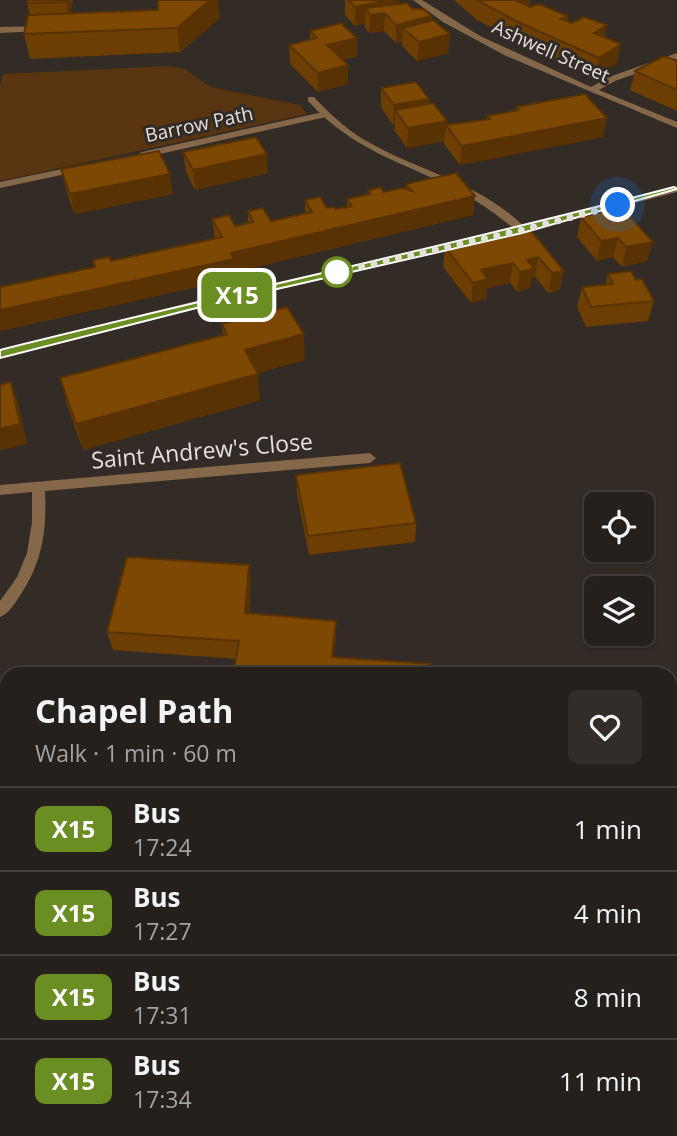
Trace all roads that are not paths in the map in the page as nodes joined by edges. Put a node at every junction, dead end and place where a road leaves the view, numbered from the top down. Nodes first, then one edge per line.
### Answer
1 (417, 0) edge
2 (52, 28) edge
3 (0, 30) edge
4 (677, 56) edge
5 (594, 89) junction
6 (311, 99) dead end
7 (323, 115) junction
8 (677, 125) edge
9 (135, 156) edge
10 (94, 165) edge
11 (0, 186) edge
12 (677, 189) edge
13 (522, 230) junction
14 (495, 236) edge
15 (468, 242) edge
16 (0, 354) edge
17 (370, 458) dead end
18 (38, 486) junction
19 (0, 490) edge
20 (0, 611) edge

1 - 5 street, Ashwell Street
2 - 3 street
4 - 5 street
5 - 8 street, Ashwell Street
6 - 7 street
7 - 9 street, Barrow Path
7 - 13 street
10 - 11 street
12 - 13 street
13 - 14 street
15 - 16 street
17 - 18 street, Saint Andrew's Close
18 - 19 street, Saint Andrew's Close
18 - 20 street

